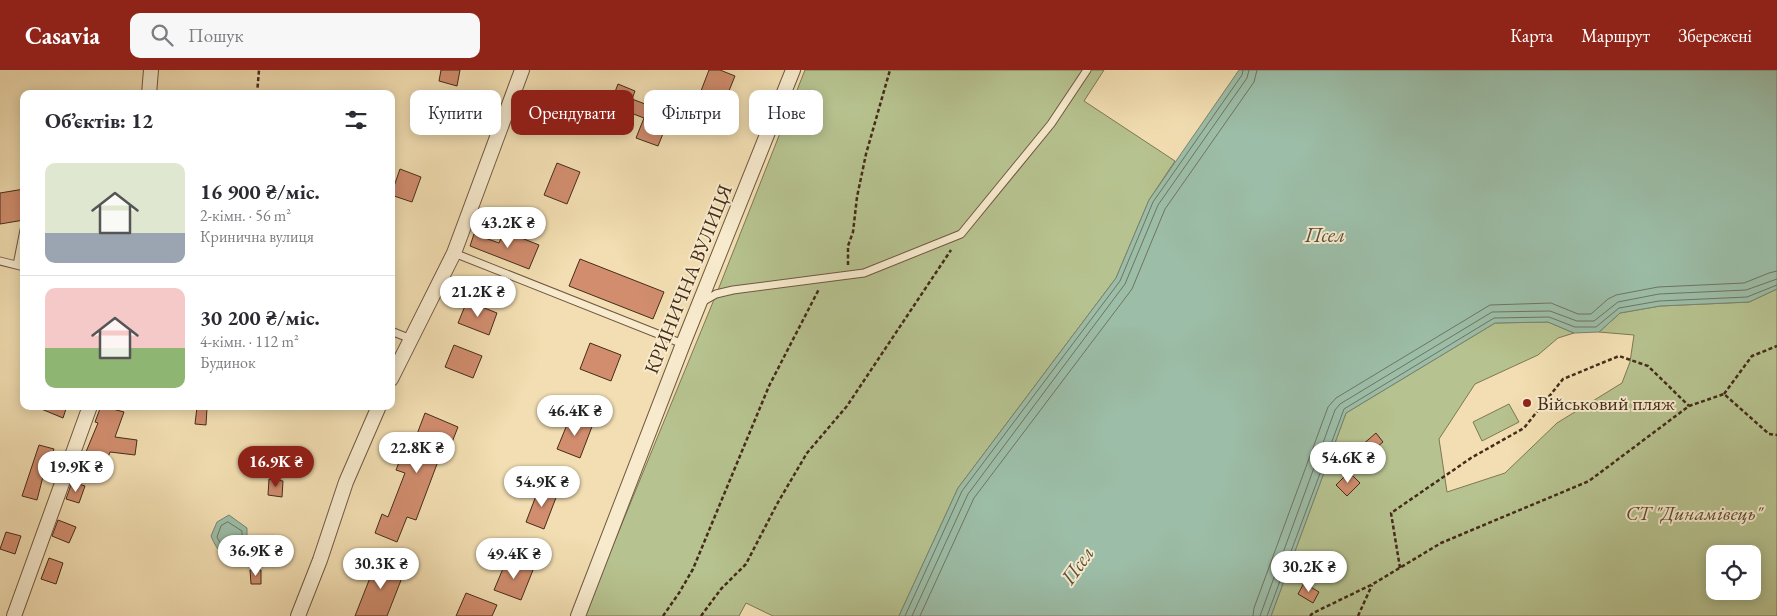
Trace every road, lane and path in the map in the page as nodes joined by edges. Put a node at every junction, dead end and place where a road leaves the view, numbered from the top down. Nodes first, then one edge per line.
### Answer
1 (151, 70) edge
2 (259, 70) edge
3 (522, 70) edge
4 (793, 70) edge
5 (890, 70) edge
6 (1087, 70) edge
7 (149, 90) edge
8 (257, 90) edge
9 (961, 234) junction
10 (454, 252) junction
11 (0, 261) edge
12 (20, 266) edge
13 (849, 276) junction
14 (825, 278) junction
15 (699, 304) junction
16 (395, 333) edge
17 (411, 339) junction
18 (683, 344) junction
19 (1777, 346) edge
20 (395, 371) edge
21 (1724, 394) junction
22 (1690, 406) junction
23 (89, 410) edge
24 (377, 410) edge
25 (1777, 435) edge
26 (1400, 568) junction
27 (1372, 584) junction
28 (14, 616) edge
29 (298, 616) edge
30 (578, 616) edge
31 (663, 616) edge
32 (701, 616) edge
33 (1310, 616) edge
34 (1358, 616) edge

1 - 7 street
2 - 8 path
3 - 10 street
4 - 15 street, КРИНИЧНА ВУЛИЦЯ
5 - 13 path
6 - 9 lane
9 - 13 lane
9 - 32 path
10 - 17 street
10 - 18 lane
11 - 12 lane
13 - 14 lane
14 - 15 lane
14 - 31 path
15 - 18 street, КРИНИЧНА ВУЛИЦЯ
16 - 17 lane
17 - 20 street
18 - 30 street, КРИНИЧНА ВУЛИЦЯ
19 - 21 path
21 - 22 path
21 - 25 path
22 - 26 path
22 - 26 path
23 - 28 street
24 - 29 street
26 - 27 path
27 - 33 path
27 - 34 path

